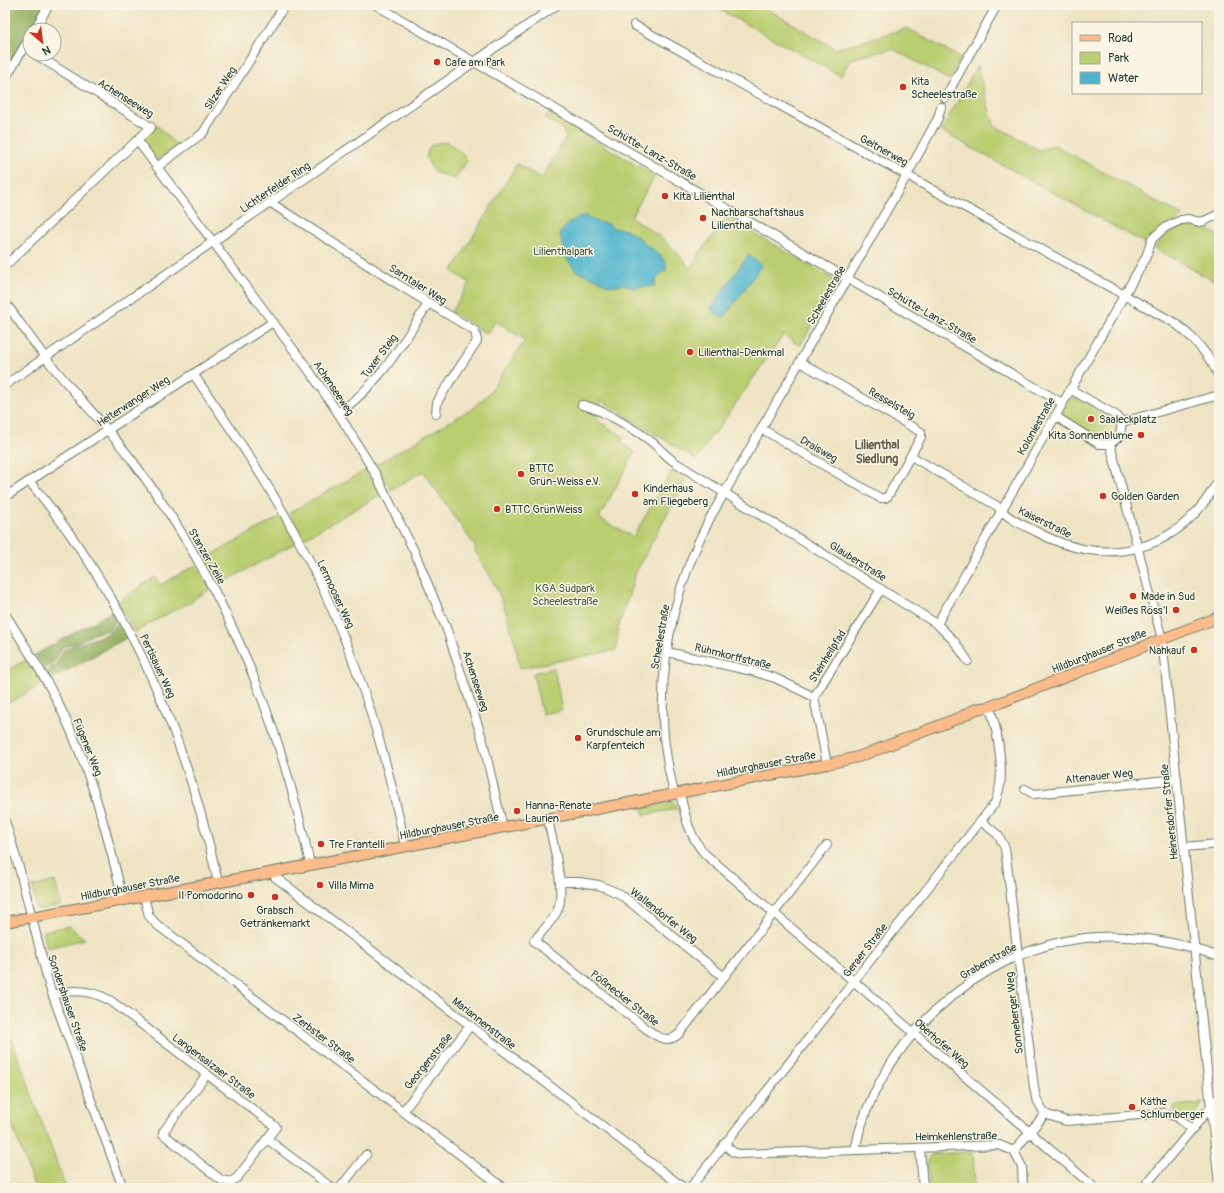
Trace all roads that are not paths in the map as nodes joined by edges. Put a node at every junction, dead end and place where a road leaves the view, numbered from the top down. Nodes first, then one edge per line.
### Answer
1 (49, 5) edge
2 (285, 5) edge
3 (376, 5) edge
4 (997, 5) edge
5 (554, 6) edge
6 (39, 22) edge
7 (634, 25) dead end
8 (22, 56) edge
9 (48, 62) edge
10 (475, 62) junction
11 (5, 79) edge
12 (945, 98) dead end
13 (941, 107) dead end
14 (137, 140) junction
15 (157, 167) junction
16 (907, 175) junction
17 (271, 203) junction
18 (1219, 214) edge
19 (213, 243) junction
20 (5, 266) edge
21 (848, 279) junction
22 (1124, 295) junction
23 (5, 302) edge
24 (428, 304) junction
25 (273, 322) junction
26 (46, 357) junction
27 (800, 362) junction
28 (194, 375) junction
29 (1219, 377) edge
30 (5, 385) edge
31 (1070, 389) junction
32 (1219, 395) edge
33 (1062, 403) junction
34 (582, 405) dead end
35 (338, 413) junction
36 (436, 414) dead end
37 (1055, 416) junction
38 (1122, 422) junction
39 (109, 429) junction
40 (762, 429) junction
41 (1110, 444) junction
42 (911, 456) junction
43 (1219, 479) edge
44 (29, 481) junction
45 (725, 493) junction
46 (5, 497) edge
47 (1001, 511) junction
48 (1138, 548) junction
49 (881, 589) junction
50 (5, 614) edge
51 (1219, 617) edge
52 (937, 624) junction
53 (1162, 639) junction
54 (667, 652) junction
55 (968, 661) dead end
56 (814, 697) junction
57 (989, 707) junction
58 (827, 764) junction
59 (1177, 779) junction
60 (1025, 789) dead end
61 (677, 794) junction
62 (548, 819) junction
63 (5, 821) edge
64 (981, 821) junction
65 (503, 828) junction
66 (1219, 844) edge
67 (827, 845) dead end
68 (405, 846) junction
69 (1184, 848) junction
70 (310, 864) junction
71 (274, 872) junction
72 (218, 882) junction
73 (560, 882) junction
74 (144, 897) junction
75 (123, 900) junction
76 (775, 913) junction
77 (32, 918) junction
78 (5, 922) edge
79 (1195, 948) junction
80 (1019, 956) junction
81 (1219, 957) edge
82 (724, 977) junction
83 (854, 982) junction
84 (53, 995) junction
85 (470, 1026) junction
86 (913, 1033) junction
87 (207, 1074) junction
88 (1219, 1097) edge
89 (1211, 1107) junction
90 (403, 1111) junction
91 (1045, 1114) junction
92 (1216, 1119) edge
93 (1192, 1130) junction
94 (1030, 1133) junction
95 (267, 1138) junction
96 (724, 1144) junction
97 (920, 1148) junction
98 (855, 1150) junction
99 (1014, 1151) junction
100 (366, 1155) dead end
101 (1219, 1184) edge
102 (123, 1188) edge
103 (332, 1188) edge
104 (340, 1188) edge
105 (504, 1188) edge
106 (684, 1188) edge
107 (690, 1188) edge
108 (923, 1188) edge
109 (1023, 1188) edge
110 (1095, 1188) edge
111 (1143, 1188) edge

1 - 6 street
2 - 15 street, Silzer Weg
3 - 10 street, Schütte-Lanz-Straße
4 - 12 street
5 - 10 street, Lichterfelder Ring
7 - 16 street, Geitnerweg
8 - 11 street
9 - 14 street, Achenseeweg
10 - 17 street, Lichterfelder Ring
10 - 21 street, Schütte-Lanz-Straße
13 - 16 street, Scheelestraße
14 - 15 street, Achenseeweg
14 - 20 street
15 - 19 street, Achenseeweg
16 - 21 street, Scheelestraße
16 - 22 street, Geitnerweg
17 - 19 street, Lichterfelder Ring
17 - 24 street, Sarntaler Weg
18 - 22 street, Koloniestraße
19 - 25 street, Achenseeweg
19 - 26 street, Lichterfelder Ring
21 - 27 street, Scheelestraße
21 - 33 street, Schütte-Lanz-Straße
22 - 29 street
22 - 31 street, Koloniestraße
23 - 26 street, Stanzer Zeile
24 - 35 street, Tuxer Steig
24 - 36 street, Sarntaler Weg
25 - 28 street, Heiterwanger Weg
25 - 35 street, Achenseeweg
26 - 30 street, Lichterfelder Ring
26 - 39 street, Stanzer Zeile
27 - 40 street, Scheelestraße
27 - 42 street, Resselsteig
28 - 39 street, Heiterwanger Weg
28 - 68 street, Lermooser Weg
31 - 33 street, Koloniestraße
31 - 38 street
32 - 38 street
33 - 37 street, Koloniestraße
34 - 45 street
35 - 65 street, Achenseeweg
37 - 41 street
37 - 47 street, Koloniestraße
38 - 41 street
39 - 44 street, Heiterwanger Weg
39 - 70 street, Stanzer Zeile
40 - 42 street, Draisweg
40 - 45 street, Scheelestraße
41 - 48 street, Heinersdorfer Straße
42 - 47 street
43 - 48 street, Kaiserstraße
44 - 46 street, Heiterwanger Weg
44 - 72 street, Pertisauer Weg
45 - 49 street, Glauberstraße
45 - 54 street, Scheelestraße
47 - 48 street, Kaiserstraße
47 - 52 street, Koloniestraße
48 - 53 street, Heinersdorfer Straße
49 - 52 street, Glauberstraße
49 - 56 street, Steinheilpfad
50 - 75 street, Fügener Weg
51 - 53 main road, Hildburghauser Straße
52 - 55 street, Glauberstraße
53 - 57 main road, Hildburghauser Straße
53 - 59 street, Heinersdorfer Straße
54 - 56 street, Rühmkorffstraße
54 - 61 street, Scheelestraße
56 - 58 street, Steinheilpfad
57 - 58 main road, Hildburghauser Straße
57 - 64 street, Geraer Straße
58 - 61 main road, Hildburghauser Straße
59 - 60 street, Altenauer Weg
59 - 69 street, Heinersdorfer Straße
61 - 62 main road, Hildburghauser Straße
61 - 76 street, Oberhofer Weg
62 - 65 main road, Hildburghauser Straße
62 - 73 street
63 - 77 street, Sondershauser Straße
64 - 80 street, Sonneberger Weg
64 - 83 street, Geraer Straße
65 - 68 main road, Hildburghauser Straße
66 - 69 street
67 - 76 street
68 - 70 main road, Hildburghauser Straße
69 - 79 street, Heinersdorfer Straße
70 - 71 main road, Hildburghauser Straße
71 - 72 main road, Hildburghauser Straße
71 - 85 street, Mariannenstraße
72 - 74 main road, Hildburghauser Straße
73 - 82 street, Wallendorfer Weg
73 - 82 street, Pößnecker Straße
74 - 75 main road, Hildburghauser Straße
74 - 90 street, Zerbster Straße
75 - 77 main road, Hildburghauser Straße
76 - 82 street, Pößnecker Straße
76 - 83 street, Oberhofer Weg
77 - 78 main road, Hildburghauser Straße
77 - 84 street, Sondershauser Straße
79 - 80 street, Grabenstraße
79 - 81 street, Grabenstraße
79 - 89 street, Heinersdorfer Straße
80 - 86 street, Grabenstraße
80 - 91 street, Sonneberger Weg
83 - 86 street, Oberhofer Weg
83 - 96 street, Geraer Straße
84 - 87 street, Langensalzaer Straße
84 - 102 street, Sondershauser Straße
85 - 90 street, Georgenstraße
85 - 106 street, Mariannenstraße
86 - 94 street, Oberhofer Weg
86 - 98 street, Grabenstraße
87 - 95 street, Langensalzaer Straße
87 - 95 street
88 - 89 street
89 - 92 street, Heinersdorfer Straße
89 - 93 street
90 - 105 street, Zerbster Straße
91 - 93 street
91 - 94 street
92 - 101 street, Heinersdorfer Straße
93 - 111 street
94 - 99 street
94 - 110 street, Oberhofer Weg
95 - 103 street
96 - 98 street, Heimkehlenstraße
96 - 107 street, Geraer Straße
97 - 98 street, Heimkehlenstraße
97 - 99 street, Heimkehlenstraße
97 - 108 street
99 - 109 street
100 - 104 street

